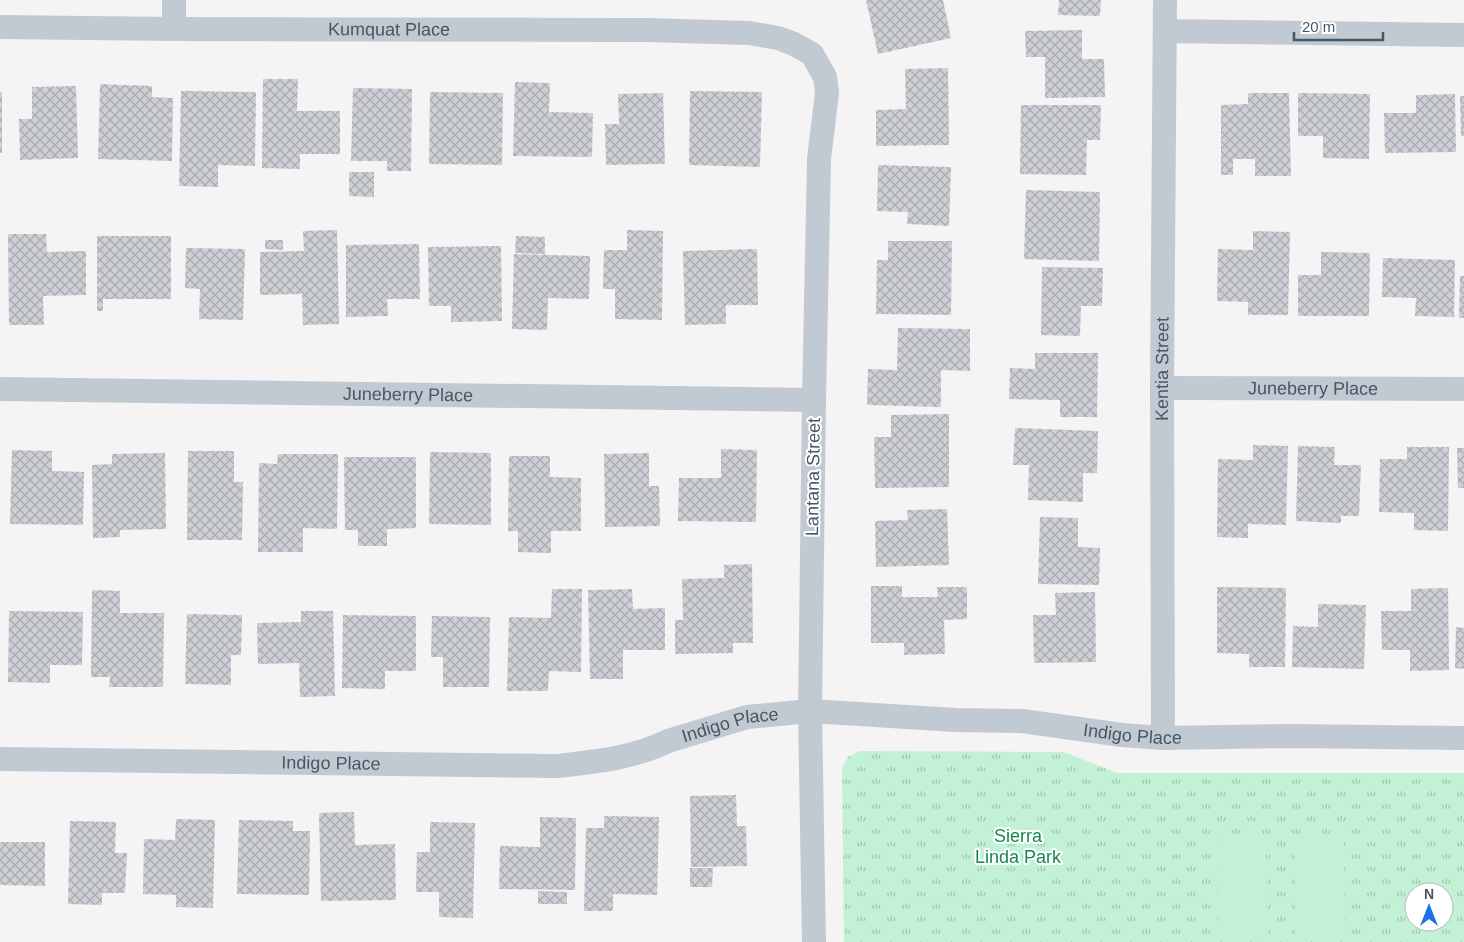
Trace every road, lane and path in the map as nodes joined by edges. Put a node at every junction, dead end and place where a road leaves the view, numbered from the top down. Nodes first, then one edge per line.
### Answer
1 (174, 0) edge
2 (1165, 0) edge
3 (0, 27) edge
4 (174, 29) junction
5 (1164, 31) junction
6 (1464, 35) edge
7 (778, 38) joint
8 (1162, 388) junction
9 (0, 389) edge
10 (1464, 389) edge
11 (814, 400) junction
12 (810, 711) junction
13 (1163, 738) junction
14 (1464, 738) edge
15 (0, 759) edge
16 (814, 942) edge

1 - 4 street
2 - 5 street, Kentia Street
3 - 4 street, Kumquat Place
4 - 7 street, Kumquat Place
5 - 6 street
5 - 8 street, Kentia Street
7 - 11 street, Lantana Street
8 - 10 street, Juneberry Place
8 - 13 street, Kentia Street
9 - 11 street, Juneberry Place
11 - 12 street, Lantana Street
12 - 13 street, Indigo Place
12 - 15 street, Indigo Place
12 - 16 street, Lantana Street
13 - 14 street, Indigo Place

